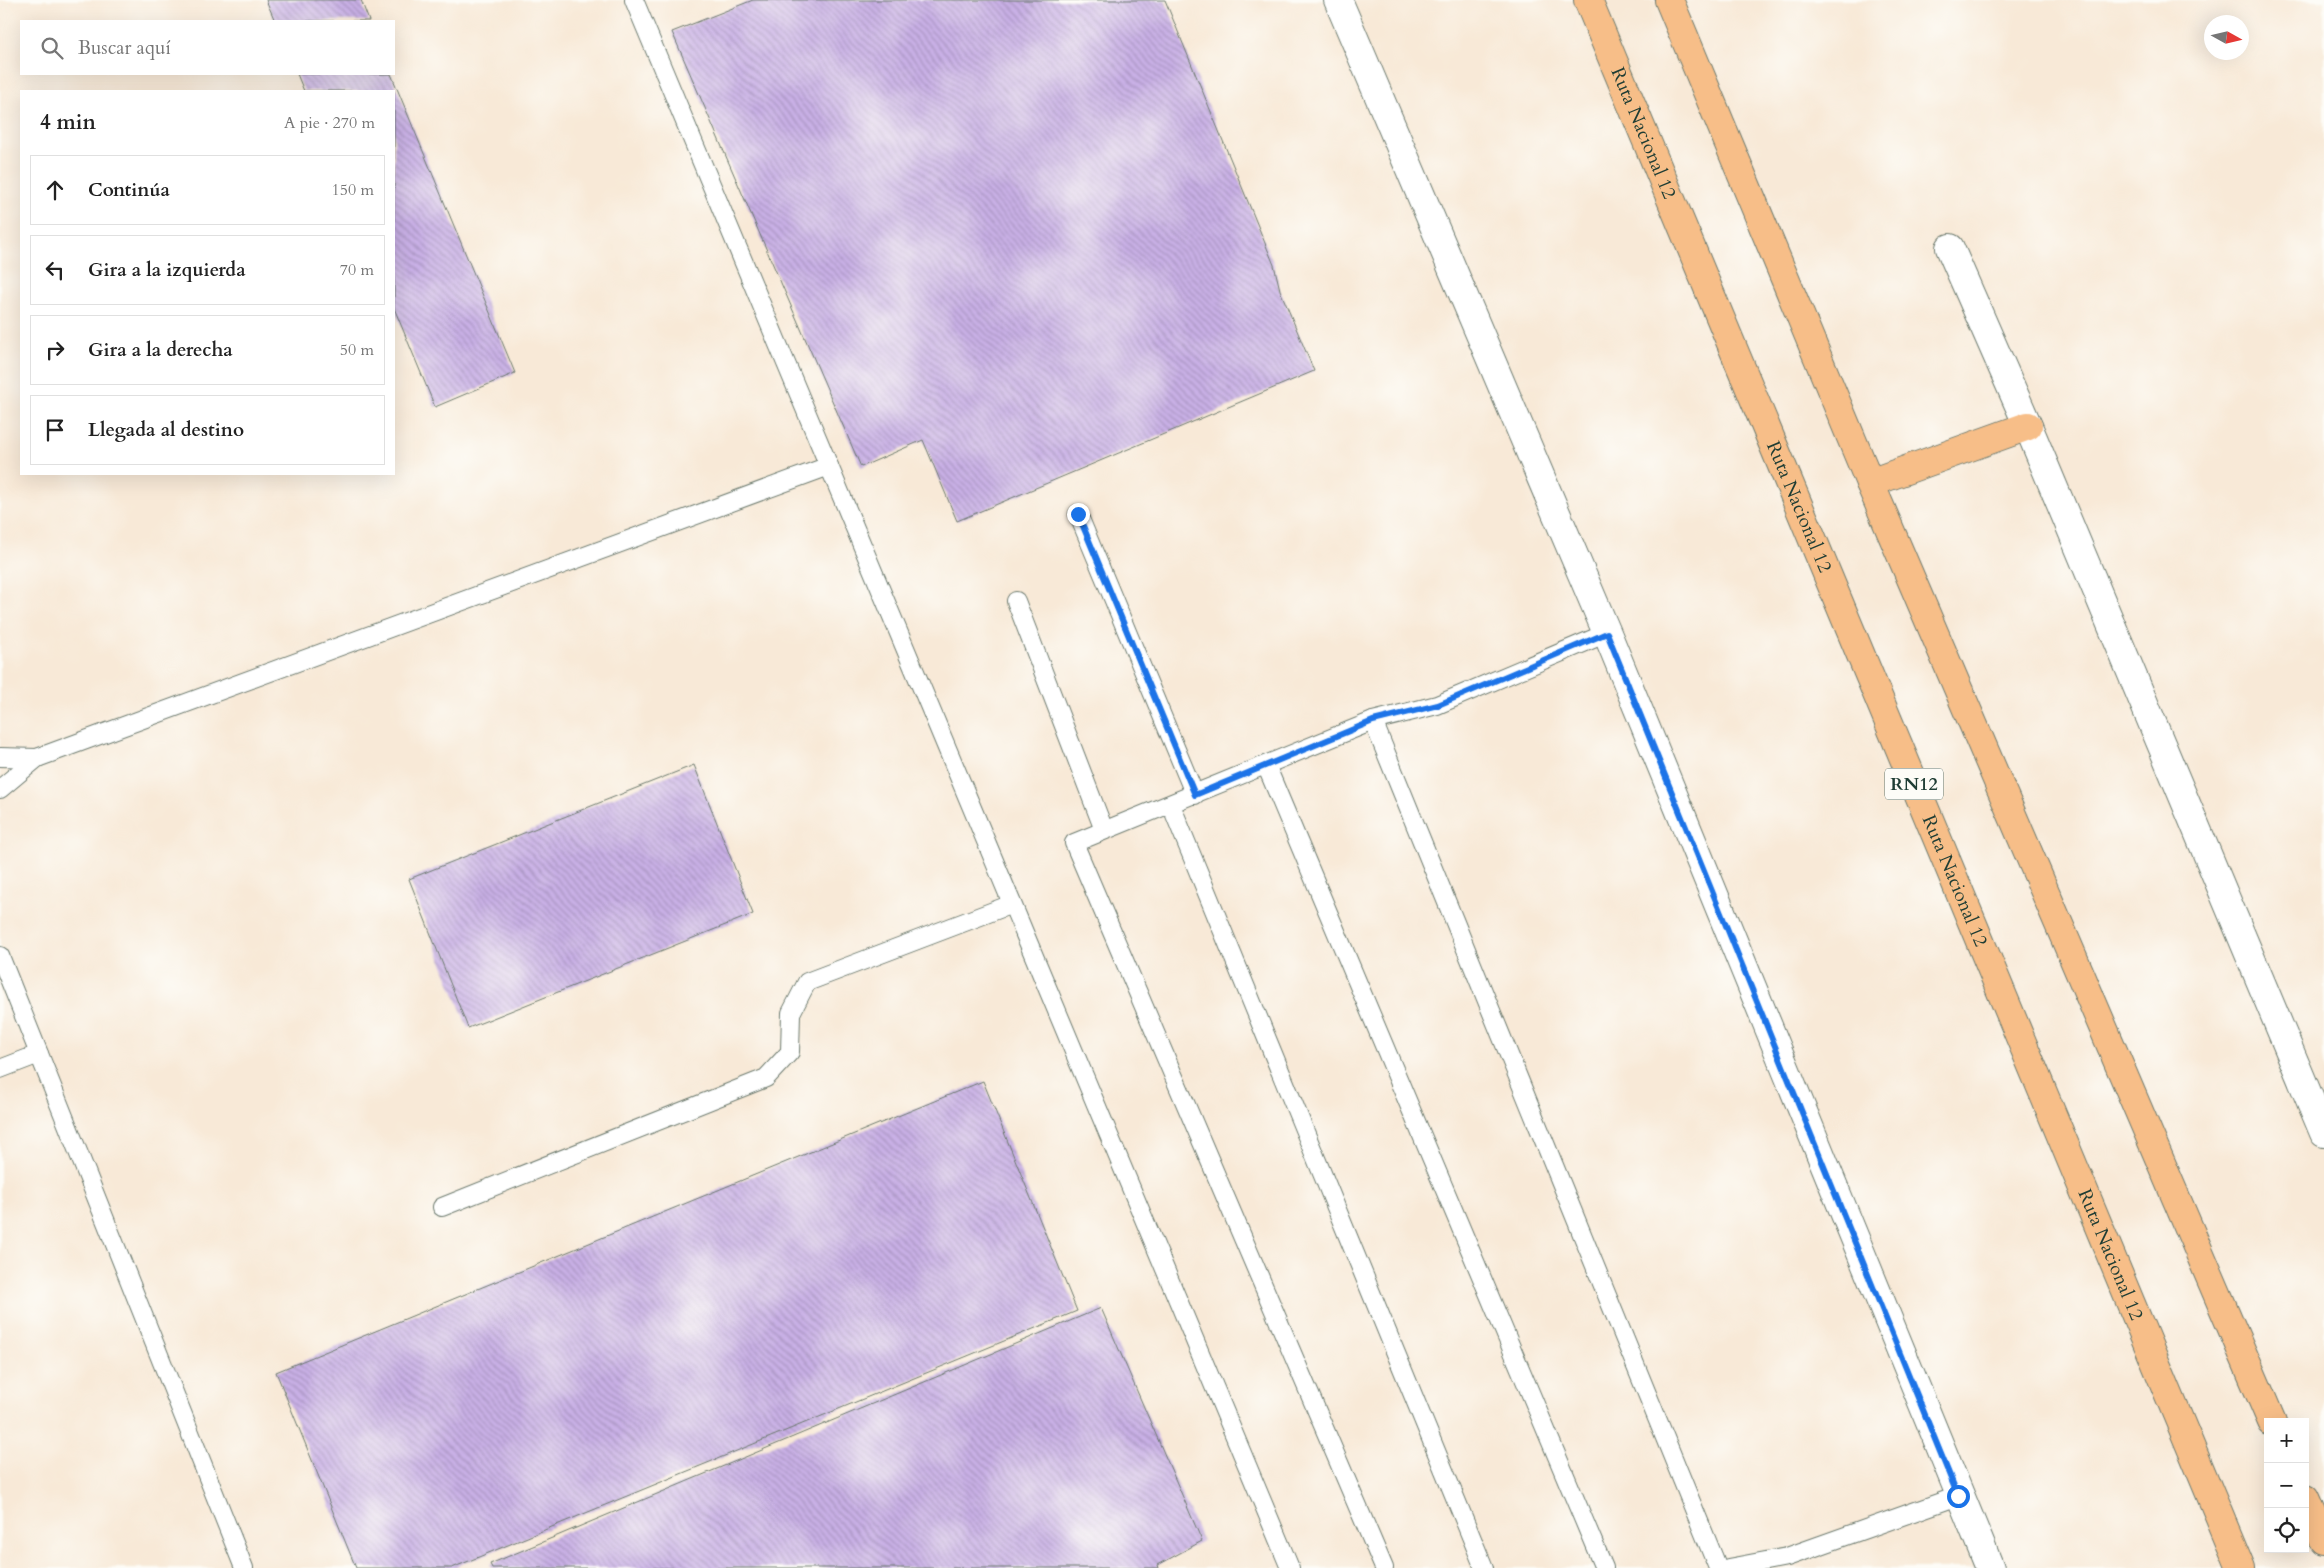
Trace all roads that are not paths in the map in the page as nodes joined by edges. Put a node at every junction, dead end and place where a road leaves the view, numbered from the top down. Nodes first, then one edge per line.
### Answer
1 (634, 0) edge
2 (1338, 0) edge
3 (1588, 0) edge
4 (1669, 0) edge
5 (1950, 248) dead end
6 (2028, 426) junction
7 (829, 466) junction
8 (1870, 483) junction
9 (1078, 514) dead end
10 (1016, 601) dead end
11 (1607, 633) junction
12 (1373, 721) junction
13 (0, 757) edge
14 (37, 758) junction
15 (1266, 765) junction
16 (0, 789) edge
17 (1195, 795) junction
18 (1171, 805) junction
19 (1104, 830) junction
20 (1012, 904) junction
21 (0, 956) edge
22 (39, 1054) junction
23 (0, 1069) edge
24 (2324, 1133) edge
25 (442, 1207) dead end
26 (2270, 1418) edge
27 (1958, 1496) junction
28 (2309, 1507) edge
29 (2324, 1542) edge
30 (244, 1568) edge
31 (1290, 1568) edge
32 (1384, 1568) edge
33 (1484, 1568) edge
34 (1604, 1568) edge
35 (1718, 1568) edge
36 (1728, 1568) edge
37 (1990, 1568) edge
38 (2241, 1568) edge

1 - 7 lane
2 - 11 street
3 - 38 highway, Ruta Nacional 12 / RN12
4 - 8 highway
5 - 6 street
6 - 8 highway
6 - 24 street
7 - 14 lane
7 - 20 lane
8 - 26 highway
9 - 17 lane
10 - 19 lane
11 - 12 lane
11 - 27 street
12 - 15 lane
12 - 35 lane
13 - 14 lane
14 - 16 lane
15 - 17 lane
15 - 34 lane
17 - 18 lane
18 - 19 lane
18 - 33 lane
19 - 32 lane
20 - 25 lane
20 - 31 lane
21 - 22 lane
22 - 23 lane
22 - 30 lane
27 - 36 lane
27 - 37 street
28 - 29 highway

